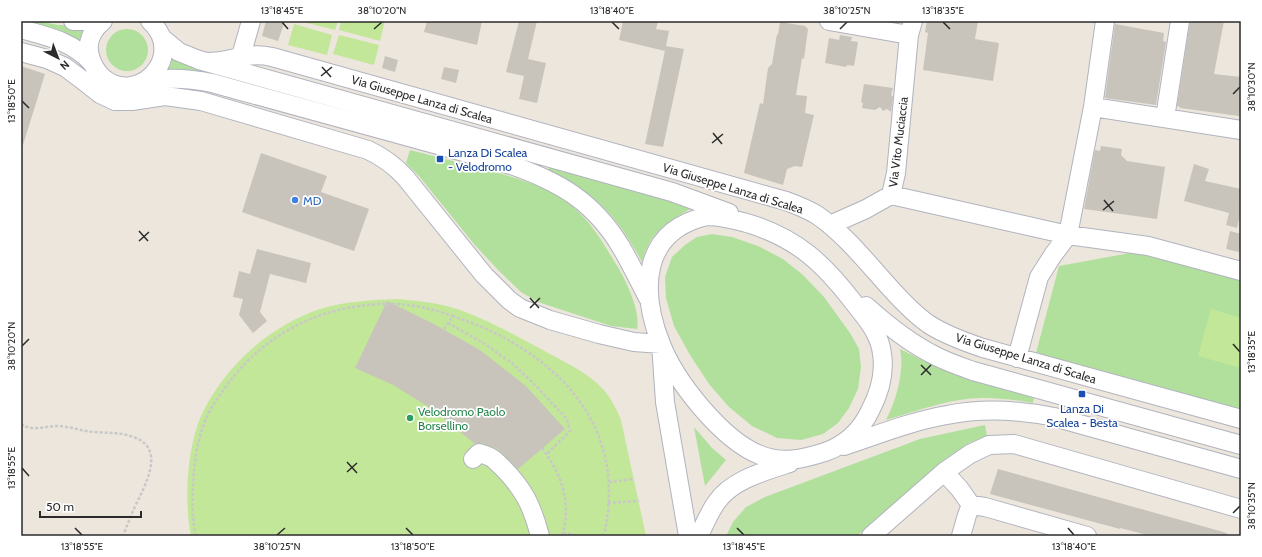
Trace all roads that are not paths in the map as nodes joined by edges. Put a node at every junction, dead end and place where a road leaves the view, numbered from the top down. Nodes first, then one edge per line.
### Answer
1 (73, 21) edge
2 (92, 21) edge
3 (103, 21) edge
4 (251, 21) edge
5 (829, 21) edge
6 (1106, 21) edge
7 (1180, 21) edge
8 (156, 27) edge
9 (911, 28) edge
10 (21, 29) edge
11 (21, 52) edge
12 (241, 56) junction
13 (205, 62) junction
14 (92, 64) junction
15 (142, 83) junction
16 (1093, 107) junction
17 (328, 115) junction
18 (1165, 118) junction
19 (1241, 130) edge
20 (322, 136) junction
21 (891, 195) junction
22 (830, 225) junction
23 (766, 229) junction
24 (1068, 235) junction
25 (1241, 271) edge
26 (837, 280) junction
27 (649, 299) junction
28 (661, 344) junction
29 (1017, 358) junction
30 (1241, 419) edge
31 (1241, 445) edge
32 (835, 449) junction
33 (473, 459) dead end
34 (801, 459) junction
35 (1241, 469) edge
36 (944, 472) junction
37 (971, 505) junction
38 (1241, 508) edge
39 (540, 536) edge
40 (688, 536) edge
41 (699, 536) edge
42 (871, 536) edge
43 (961, 536) edge
44 (1088, 536) edge

1 - 2 street
3 - 14 street
4 - 12 street
5 - 9 street
6 - 16 street
7 - 18 street
8 - 13 street, Via Giuseppe Lanza di Scalea
8 - 15 street
9 - 21 street, Via Vito Muciaccia
10 - 14 street
11 - 20 street
12 - 13 street, Via Giuseppe Lanza di Scalea
12 - 22 street, Via Giuseppe Lanza di Scalea
13 - 23 street, Via Giuseppe Lanza di Scalea
14 - 15 street
15 - 17 street
16 - 18 street
16 - 24 street
17 - 20 street
17 - 27 street
18 - 19 street
20 - 28 street
21 - 22 street, Via Vito Muciaccia
21 - 24 street
22 - 29 street, Via Giuseppe Lanza di Scalea
23 - 26 street
23 - 27 street
24 - 25 street
24 - 29 street
26 - 31 street, Via Giuseppe Lanza di Scalea
26 - 32 street
27 - 28 street
28 - 34 street
28 - 40 street
29 - 30 street, Via Giuseppe Lanza di Scalea
32 - 34 street
32 - 35 street
33 - 39 street
34 - 41 street
36 - 37 street
36 - 38 street
36 - 42 street
37 - 43 street
37 - 44 street

